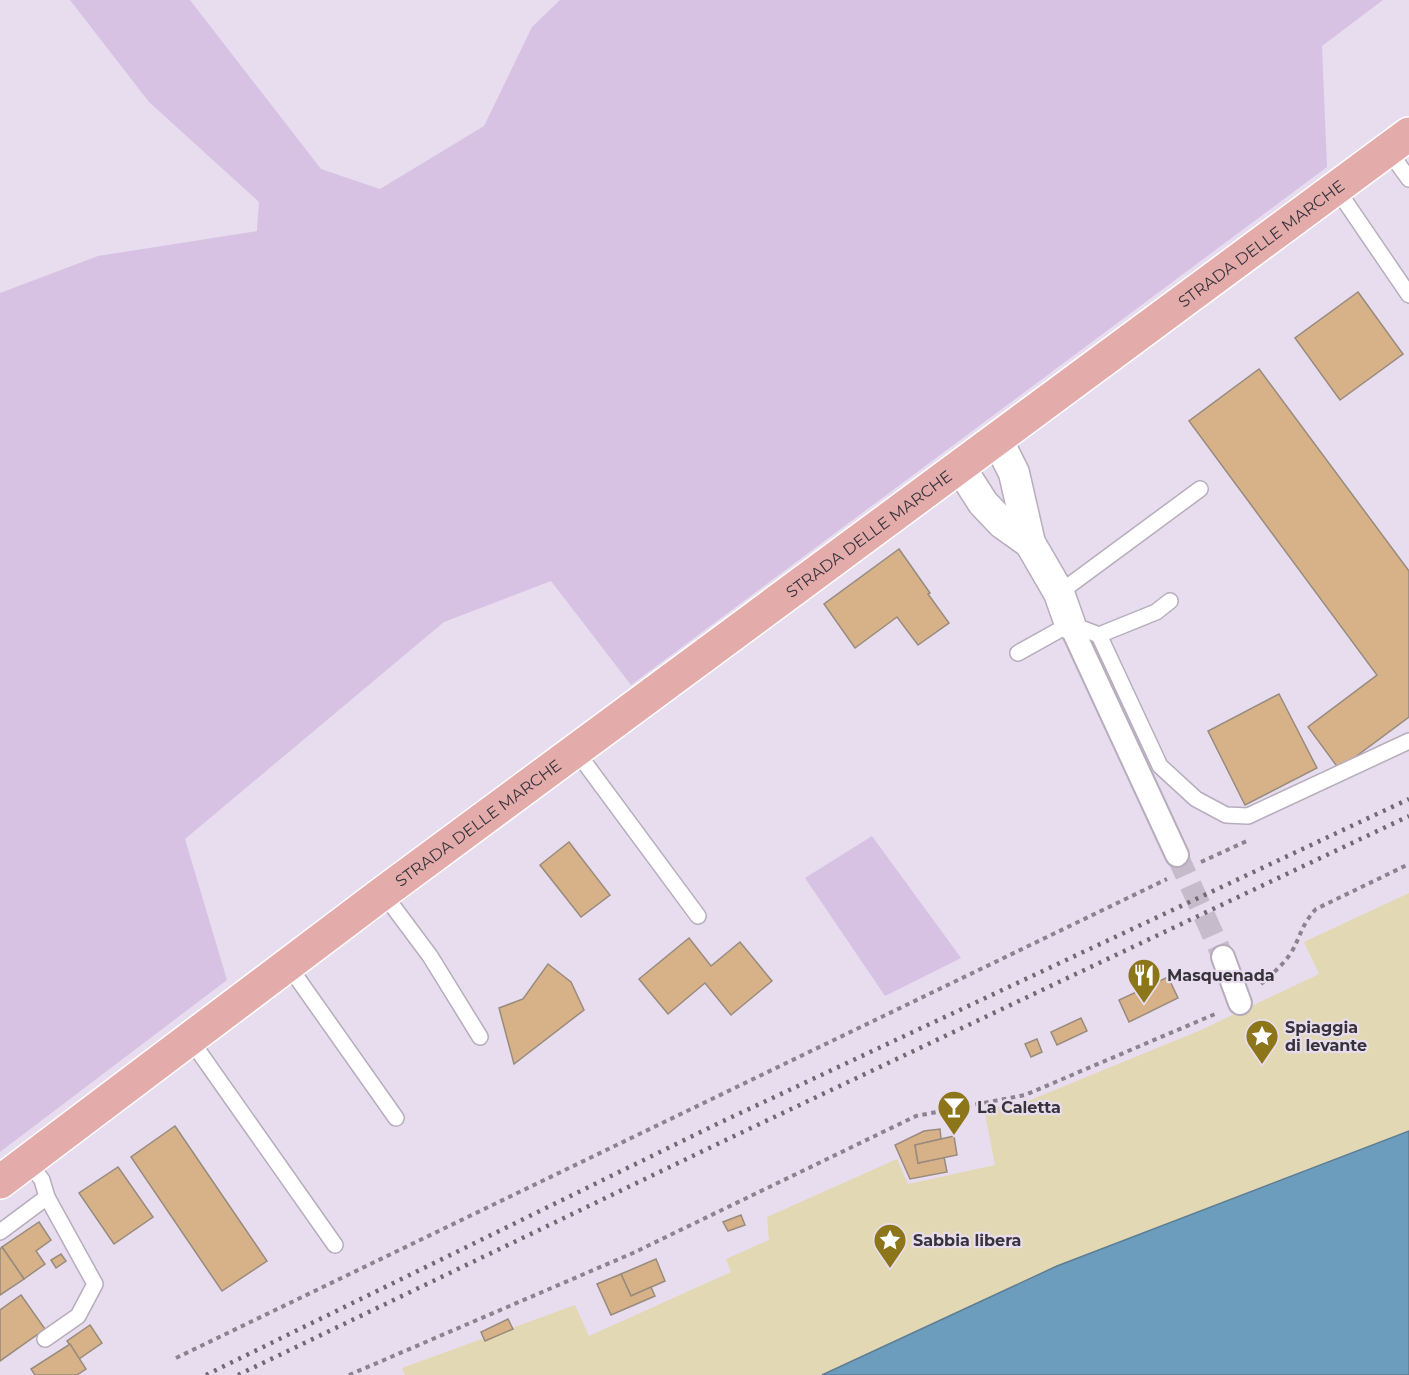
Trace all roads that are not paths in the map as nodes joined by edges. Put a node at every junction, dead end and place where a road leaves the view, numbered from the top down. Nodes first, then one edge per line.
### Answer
1 (1398, 142) edge
2 (1409, 179) edge
3 (1336, 188) junction
4 (1409, 295) edge
5 (997, 439) junction
6 (960, 466) junction
7 (1200, 489) dead end
8 (1030, 543) junction
9 (1059, 593) junction
10 (1170, 602) dead end
11 (1070, 624) junction
12 (1099, 635) junction
13 (1018, 652) dead end
14 (1409, 741) edge
15 (576, 751) junction
16 (1177, 855) tunnel mouth
17 (383, 893) junction
18 (698, 916) dead end
19 (1223, 957) tunnel mouth
20 (288, 965) junction
21 (1240, 1003) road end
22 (480, 1037) dead end
23 (190, 1039) junction
24 (396, 1118) dead end
25 (28, 1161) junction
26 (0, 1182) edge
27 (47, 1197) junction
28 (0, 1232) edge
29 (335, 1245) dead end
30 (45, 1339) dead end

1 - 2 lane
1 - 3 main road, STRADA DELLE MARCHE
3 - 4 lane
3 - 5 main road, STRADA DELLE MARCHE
5 - 6 main road, STRADA DELLE MARCHE
5 - 8 street, STRADA DELLE MARCHE
6 - 8 street, STRADA DELLE MARCHE
6 - 15 main road, STRADA DELLE MARCHE
7 - 9 lane
8 - 9 street, STRADA DELLE MARCHE
9 - 11 street, STRADA DELLE MARCHE
10 - 12 lane
11 - 12 lane
11 - 13 lane
11 - 16 street, STRADA DELLE MARCHE
12 - 14 lane
15 - 17 main road, STRADA DELLE MARCHE
15 - 18 lane
17 - 20 main road, STRADA DELLE MARCHE
17 - 22 lane
19 - 21 street
20 - 23 main road, STRADA DELLE MARCHE
20 - 24 lane
23 - 25 main road, STRADA DELLE MARCHE
23 - 29 lane
25 - 26 main road, STRADA DELLE MARCHE
25 - 27 lane
27 - 28 lane
27 - 30 lane

